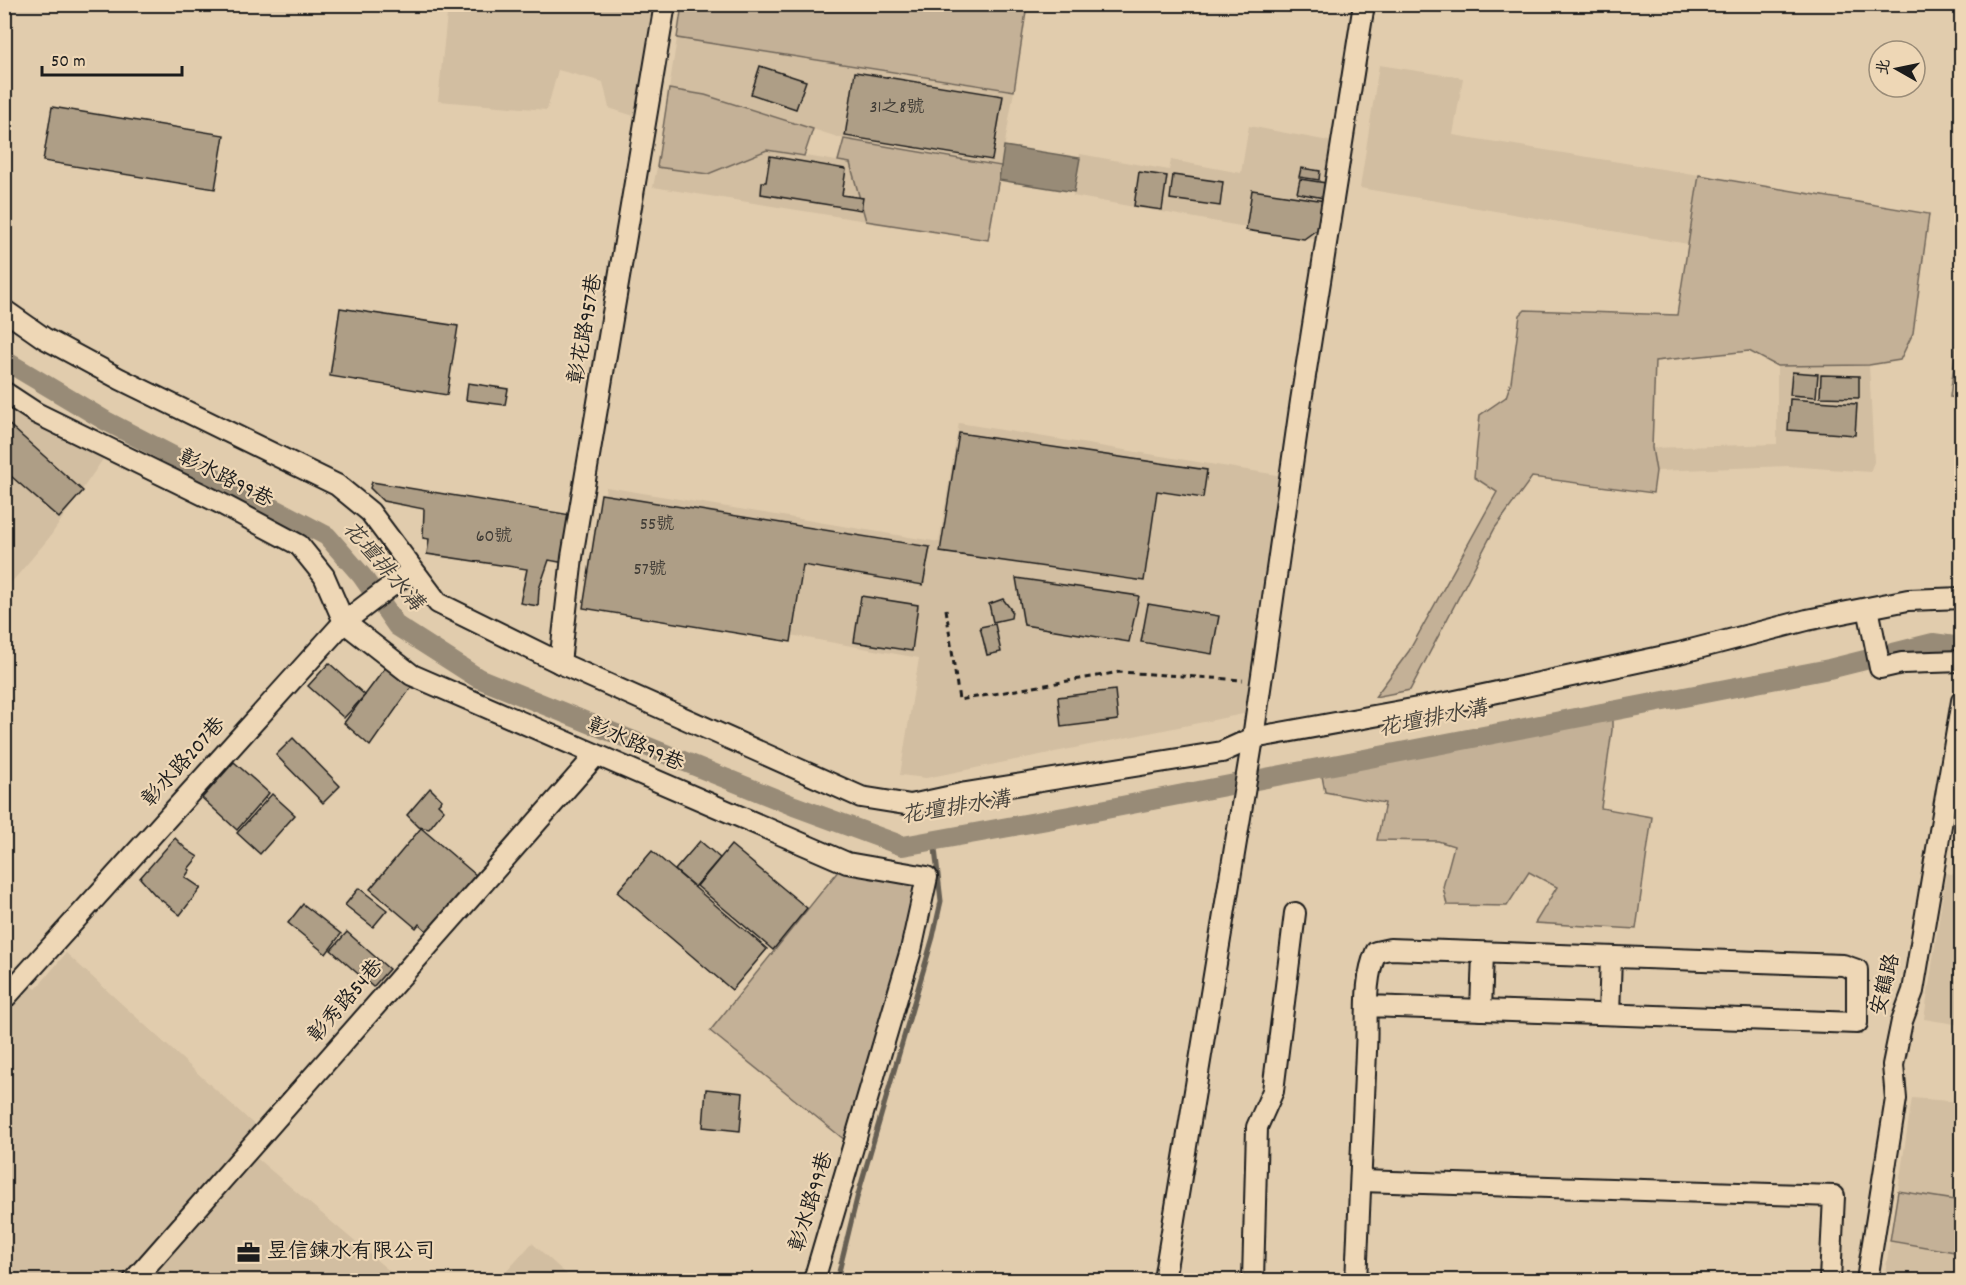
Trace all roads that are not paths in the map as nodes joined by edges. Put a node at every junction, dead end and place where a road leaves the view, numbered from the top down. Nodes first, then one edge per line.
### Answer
1 (665, 4) edge
2 (1364, 4) edge
3 (4, 310) edge
4 (4, 392) edge
5 (412, 570) junction
6 (1962, 598) edge
7 (1868, 608) junction
8 (344, 622) junction
9 (1962, 661) edge
10 (560, 663) junction
11 (1962, 701) edge
12 (1253, 738) junction
13 (596, 755) junction
14 (1295, 913) dead end
15 (1483, 953) junction
16 (1611, 957) junction
17 (4, 999) edge
18 (1368, 1006) junction
19 (1481, 1010) junction
20 (1609, 1014) junction
21 (1361, 1181) junction
22 (135, 1281) edge
23 (814, 1281) edge
24 (1164, 1281) edge
25 (1253, 1281) edge
26 (1356, 1281) edge
27 (1830, 1281) edge
28 (1867, 1281) edge

1 - 10 street, 彰花路957巷
2 - 12 street
3 - 5 street
4 - 8 street, 彰水路99巷
5 - 8 street, 彰水路207巷
5 - 10 street
6 - 7 street
7 - 9 street
7 - 12 street
8 - 13 street, 彰水路99巷
8 - 17 street, 彰水路207巷
10 - 12 street
11 - 28 street, 安鶴路
12 - 24 street
13 - 22 street, 彰秀路54巷
13 - 23 street, 彰水路99巷
14 - 25 street
15 - 16 street
15 - 18 street
15 - 19 street
16 - 20 street
16 - 20 street
18 - 19 street
18 - 21 street
19 - 20 street
21 - 26 street
21 - 27 street

